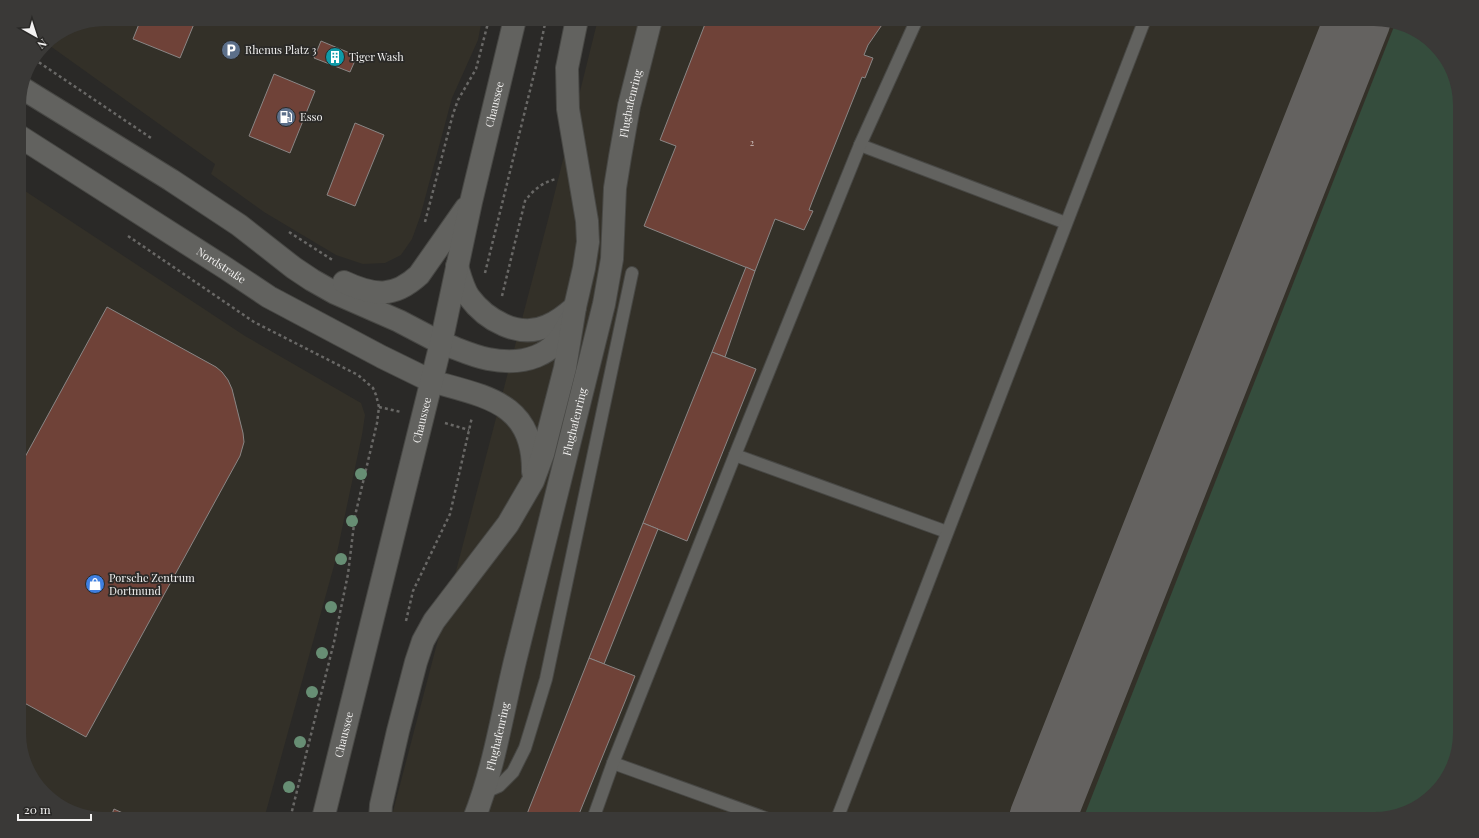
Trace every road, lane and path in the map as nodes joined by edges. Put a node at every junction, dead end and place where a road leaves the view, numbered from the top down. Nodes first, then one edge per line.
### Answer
1 (487, 26) edge
2 (512, 26) edge
3 (545, 26) edge
4 (576, 26) edge
5 (649, 26) edge
6 (914, 26) edge
7 (1142, 26) edge
8 (28, 91) edge
9 (26, 140) edge
10 (860, 145) junction
11 (559, 178) dead end
12 (471, 202) junction
13 (1066, 223) junction
14 (424, 228) dead end
15 (274, 251) junction
16 (457, 266) junction
17 (632, 274) dead end
18 (485, 276) dead end
19 (575, 307) junction
20 (496, 321) junction
21 (441, 343) junction
22 (431, 381) junction
23 (367, 382) dead end
24 (735, 455) junction
25 (533, 481) junction
26 (947, 532) junction
27 (613, 763) junction
28 (483, 793) junction
29 (292, 812) edge
30 (325, 812) edge
31 (380, 812) edge
32 (476, 812) edge
33 (596, 812) edge
34 (749, 812) edge
35 (839, 812) edge

1 - 14 path
2 - 12 street, Chaussee
3 - 18 path
4 - 19 street, Flughafenring
5 - 28 street, Flughafenring
6 - 10 lane
7 - 13 lane
8 - 15 street
9 - 22 street, Nordstraße
10 - 13 lane
10 - 24 lane
11 - 20 path
12 - 15 street
12 - 16 street, Chaussee
13 - 26 lane
15 - 21 street
16 - 20 street
16 - 21 street, Chaussee
17 - 28 lane
19 - 20 street
19 - 21 street, Flughafenring
19 - 25 street, Flughafenring
21 - 22 street, Chaussee
22 - 25 street
22 - 30 street, Chaussee
23 - 29 path
24 - 26 lane
24 - 27 lane
25 - 31 street, Flughafenring
26 - 35 lane
27 - 33 lane
27 - 34 lane
28 - 32 street, Flughafenring

